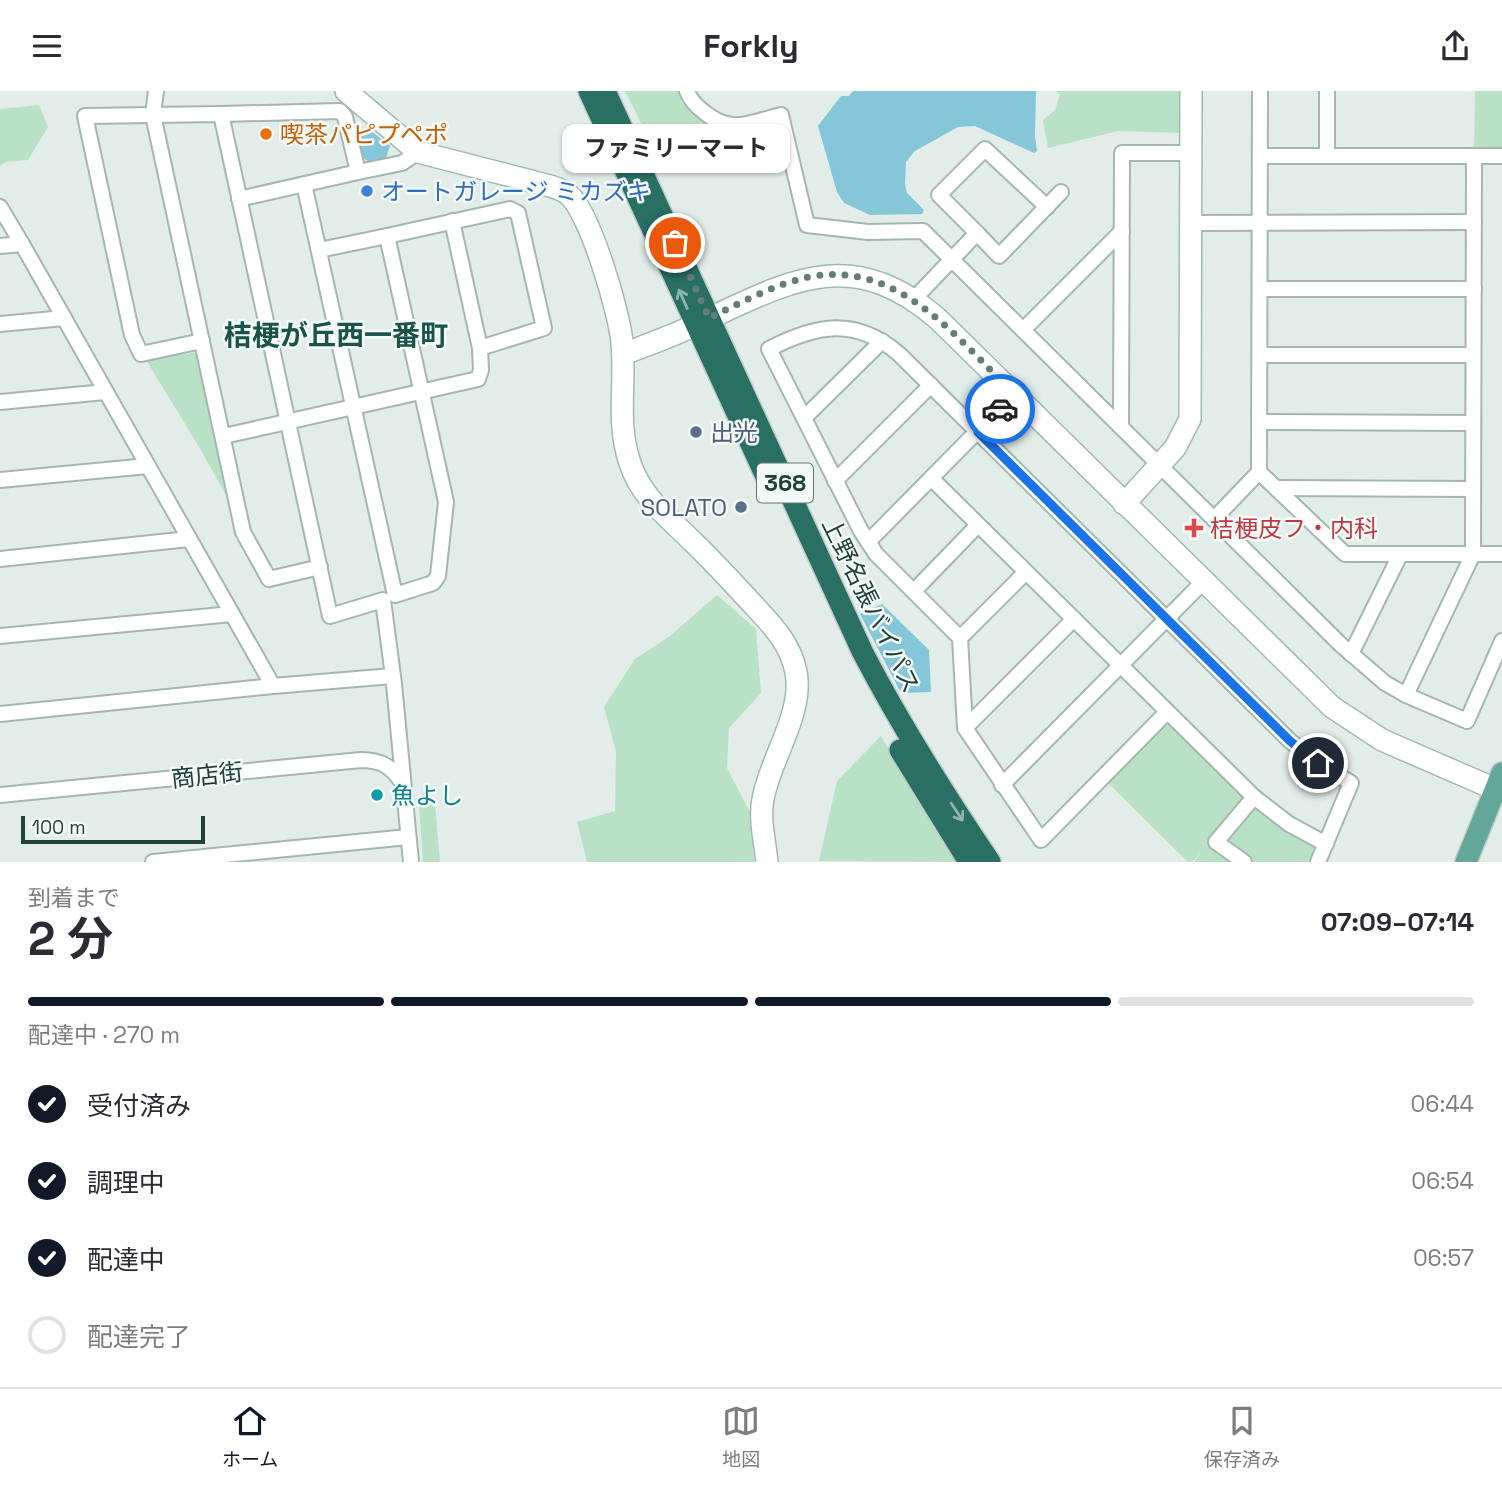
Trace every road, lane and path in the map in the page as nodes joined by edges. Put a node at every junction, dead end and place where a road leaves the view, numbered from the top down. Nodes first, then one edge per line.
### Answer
1 (156, 91) edge
2 (346, 91) edge
3 (589, 91) edge
4 (606, 91) edge
5 (1191, 91) edge
6 (1260, 91) edge
7 (1327, 91) edge
8 (691, 93) edge
9 (221, 114) junction
10 (153, 115) junction
11 (418, 152) junction
12 (1191, 153) junction
13 (1260, 156) junction
14 (1327, 156) junction
15 (1474, 156) junction
16 (1502, 156) edge
17 (358, 172) junction
18 (304, 184) junction
19 (1061, 192) dead end
20 (239, 199) junction
21 (0, 207) edge
22 (1047, 208) junction
23 (452, 221) junction
24 (1474, 222) junction
25 (1191, 223) junction
26 (1261, 223) junction
27 (1122, 231) junction
28 (977, 233) junction
29 (387, 236) junction
30 (22, 244) junction
31 (0, 246) edge
32 (319, 250) junction
33 (951, 260) junction
34 (1260, 289) junction
35 (1474, 289) junction
36 (913, 300) junction
37 (64, 318) junction
38 (702, 322) junction
39 (0, 324) edge
40 (1023, 330) junction
41 (202, 341) junction
42 (882, 341) junction
43 (480, 348) junction
44 (623, 355) junction
45 (1260, 355) junction
46 (1473, 355) junction
47 (931, 385) junction
48 (105, 392) junction
49 (421, 393) junction
50 (1014, 394) junction
51 (0, 402) edge
52 (353, 407) junction
53 (804, 418) junction
54 (289, 421) junction
55 (1260, 422) junction
56 (1473, 423) junction
57 (1121, 427) junction
58 (978, 432) junction
59 (224, 436) junction
60 (148, 466) junction
61 (1159, 467) junction
62 (1259, 473) junction
63 (932, 479) junction
64 (0, 480) edge
65 (835, 481) junction
66 (1276, 488) junction
67 (1473, 489) junction
68 (1124, 504) junction
69 (1214, 519) junction
70 (978, 526) junction
71 (189, 539) junction
72 (868, 543) junction
73 (1473, 554) junction
74 (1502, 554) edge
75 (1400, 555) junction
76 (0, 559) edge
77 (320, 567) junction
78 (1026, 572) junction
79 (1203, 582) junction
80 (914, 591) junction
81 (389, 597) junction
82 (232, 614) junction
83 (1074, 619) junction
84 (1167, 619) junction
85 (0, 636) edge
86 (960, 638) junction
87 (1502, 641) edge
88 (1351, 654) junction
89 (1120, 666) junction
90 (392, 676) junction
91 (273, 686) junction
92 (1406, 695) junction
93 (1167, 712) junction
94 (0, 714) edge
95 (965, 728) junction
96 (1499, 781) edge
97 (404, 785) junction
98 (1002, 785) junction
99 (0, 795) edge
100 (1254, 797) junction
101 (408, 837) junction
102 (1326, 844) junction
103 (153, 862) edge
104 (411, 862) edge
105 (768, 862) edge
106 (969, 862) edge
107 (990, 862) edge
108 (1244, 862) edge
109 (1318, 862) edge
110 (1466, 862) edge

1 - 10 street
2 - 11 street
38 -> 3 highway, 上野名張バイパス / 368
4 - 38 highway, 上野名張バイパス / 368
5 - 12 street
6 - 13 street
7 - 14 street
8 - 33 street
9 - 10 street
9 - 17 street
9 - 20 street
10 - 41 street
10 - 41 street
11 - 17 street
11 - 44 street
12 - 25 street
12 - 27 street
13 - 14 street
13 - 26 street
14 - 15 street
15 - 16 street
15 - 24 street
17 - 18 street
18 - 20 street
18 - 32 street
19 - 22 street
20 - 54 street
21 - 30 street
22 - 28 street
22 - 28 street
23 - 29 street
23 - 43 street
23 - 43 street
24 - 26 street
24 - 35 street
25 - 26 street
25 - 61 street
26 - 34 street
27 - 40 street
27 - 57 street
28 - 33 street
29 - 32 street
29 - 49 street
30 - 31 street
30 - 37 street
32 - 52 street
33 - 36 street
33 - 40 street
34 - 35 street
34 - 45 street
35 - 46 street
36 - 38 street
36 - 50 street
37 - 39 street
37 - 48 street
38 - 44 street
38 - 106 highway, 上野名張バイパス / 368
38 -> 107 highway, 上野名張バイパス / 368
40 - 57 street
41 - 59 street
42 - 47 street
42 - 53 street
42 - 53 street
43 - 49 street
44 - 105 street
45 - 46 street
45 - 55 street
46 - 56 street
47 - 58 street
47 - 65 street
48 - 51 street
48 - 60 street
49 - 52 street
49 - 81 street
50 - 58 street
50 - 68 street
52 - 54 street
52 - 81 street
53 - 65 street
54 - 59 street
54 - 77 street
55 - 56 street
55 - 62 street
56 - 67 street
57 - 61 street
58 - 63 street
58 - 84 street
59 - 77 street
60 - 64 street
60 - 71 street
61 - 68 street
61 - 69 street
62 - 66 street
62 - 69 street
63 - 70 street
63 - 72 street
65 - 72 street
66 - 67 street
66 - 75 street
67 - 73 street
68 - 79 street
69 - 88 street
70 - 78 street
70 - 80 street
71 - 76 street
71 - 82 street
72 - 80 street
73 - 74 street
73 - 75 street
73 - 92 street
75 - 88 street
77 - 81 street
78 - 83 street
78 - 86 street
79 - 84 street
79 - 96 street
80 - 86 street
81 - 90 street
82 - 85 street
82 - 91 street
83 - 89 street
83 - 95 street
84 - 89 street
84 - 102 street
86 - 95 street
87 - 92 street
88 - 92 street
89 - 93 street
89 - 98 street
90 - 91 street
90 - 97 street
91 - 94 street
93 - 98 street
93 - 100 street
95 - 98 street
96 - 110 main road
97 - 99 street, 商店街
97 - 101 street
100 - 102 street
100 - 108 street
101 - 103 street
101 - 104 street
102 - 109 street

